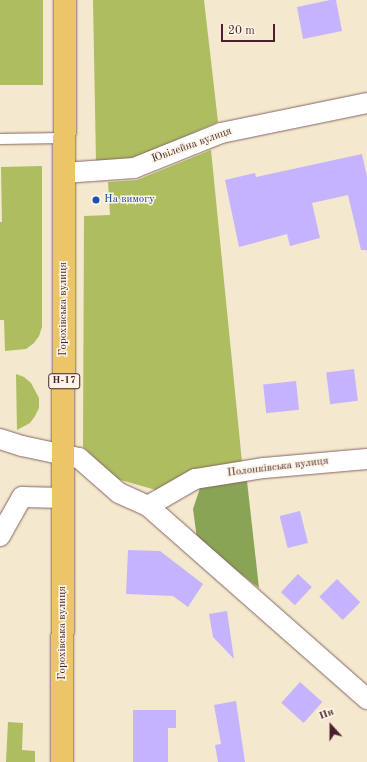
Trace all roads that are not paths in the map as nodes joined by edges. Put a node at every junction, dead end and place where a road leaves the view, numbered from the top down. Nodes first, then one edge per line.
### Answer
1 (65, 0) edge
2 (367, 103) edge
3 (64, 138) junction
4 (0, 139) edge
5 (64, 173) junction
6 (0, 439) edge
7 (63, 455) junction
8 (367, 459) edge
9 (63, 498) junction
10 (148, 506) junction
11 (0, 536) edge
12 (367, 699) edge
13 (62, 762) edge

1 - 3 main road, Горохівська вулиця / Н-17
2 - 5 street, Ювілейна вулиця
3 - 4 lane
3 - 5 main road, Горохівська вулиця / Н-17
5 - 7 main road, Горохівська вулиця / Н-17
6 - 7 street
7 - 9 main road, Горохівська вулиця / Н-17
7 - 10 street
8 - 10 street, Полонківська вулиця
9 - 11 street
9 - 13 main road, Горохівська вулиця / Н-17
10 - 12 street

